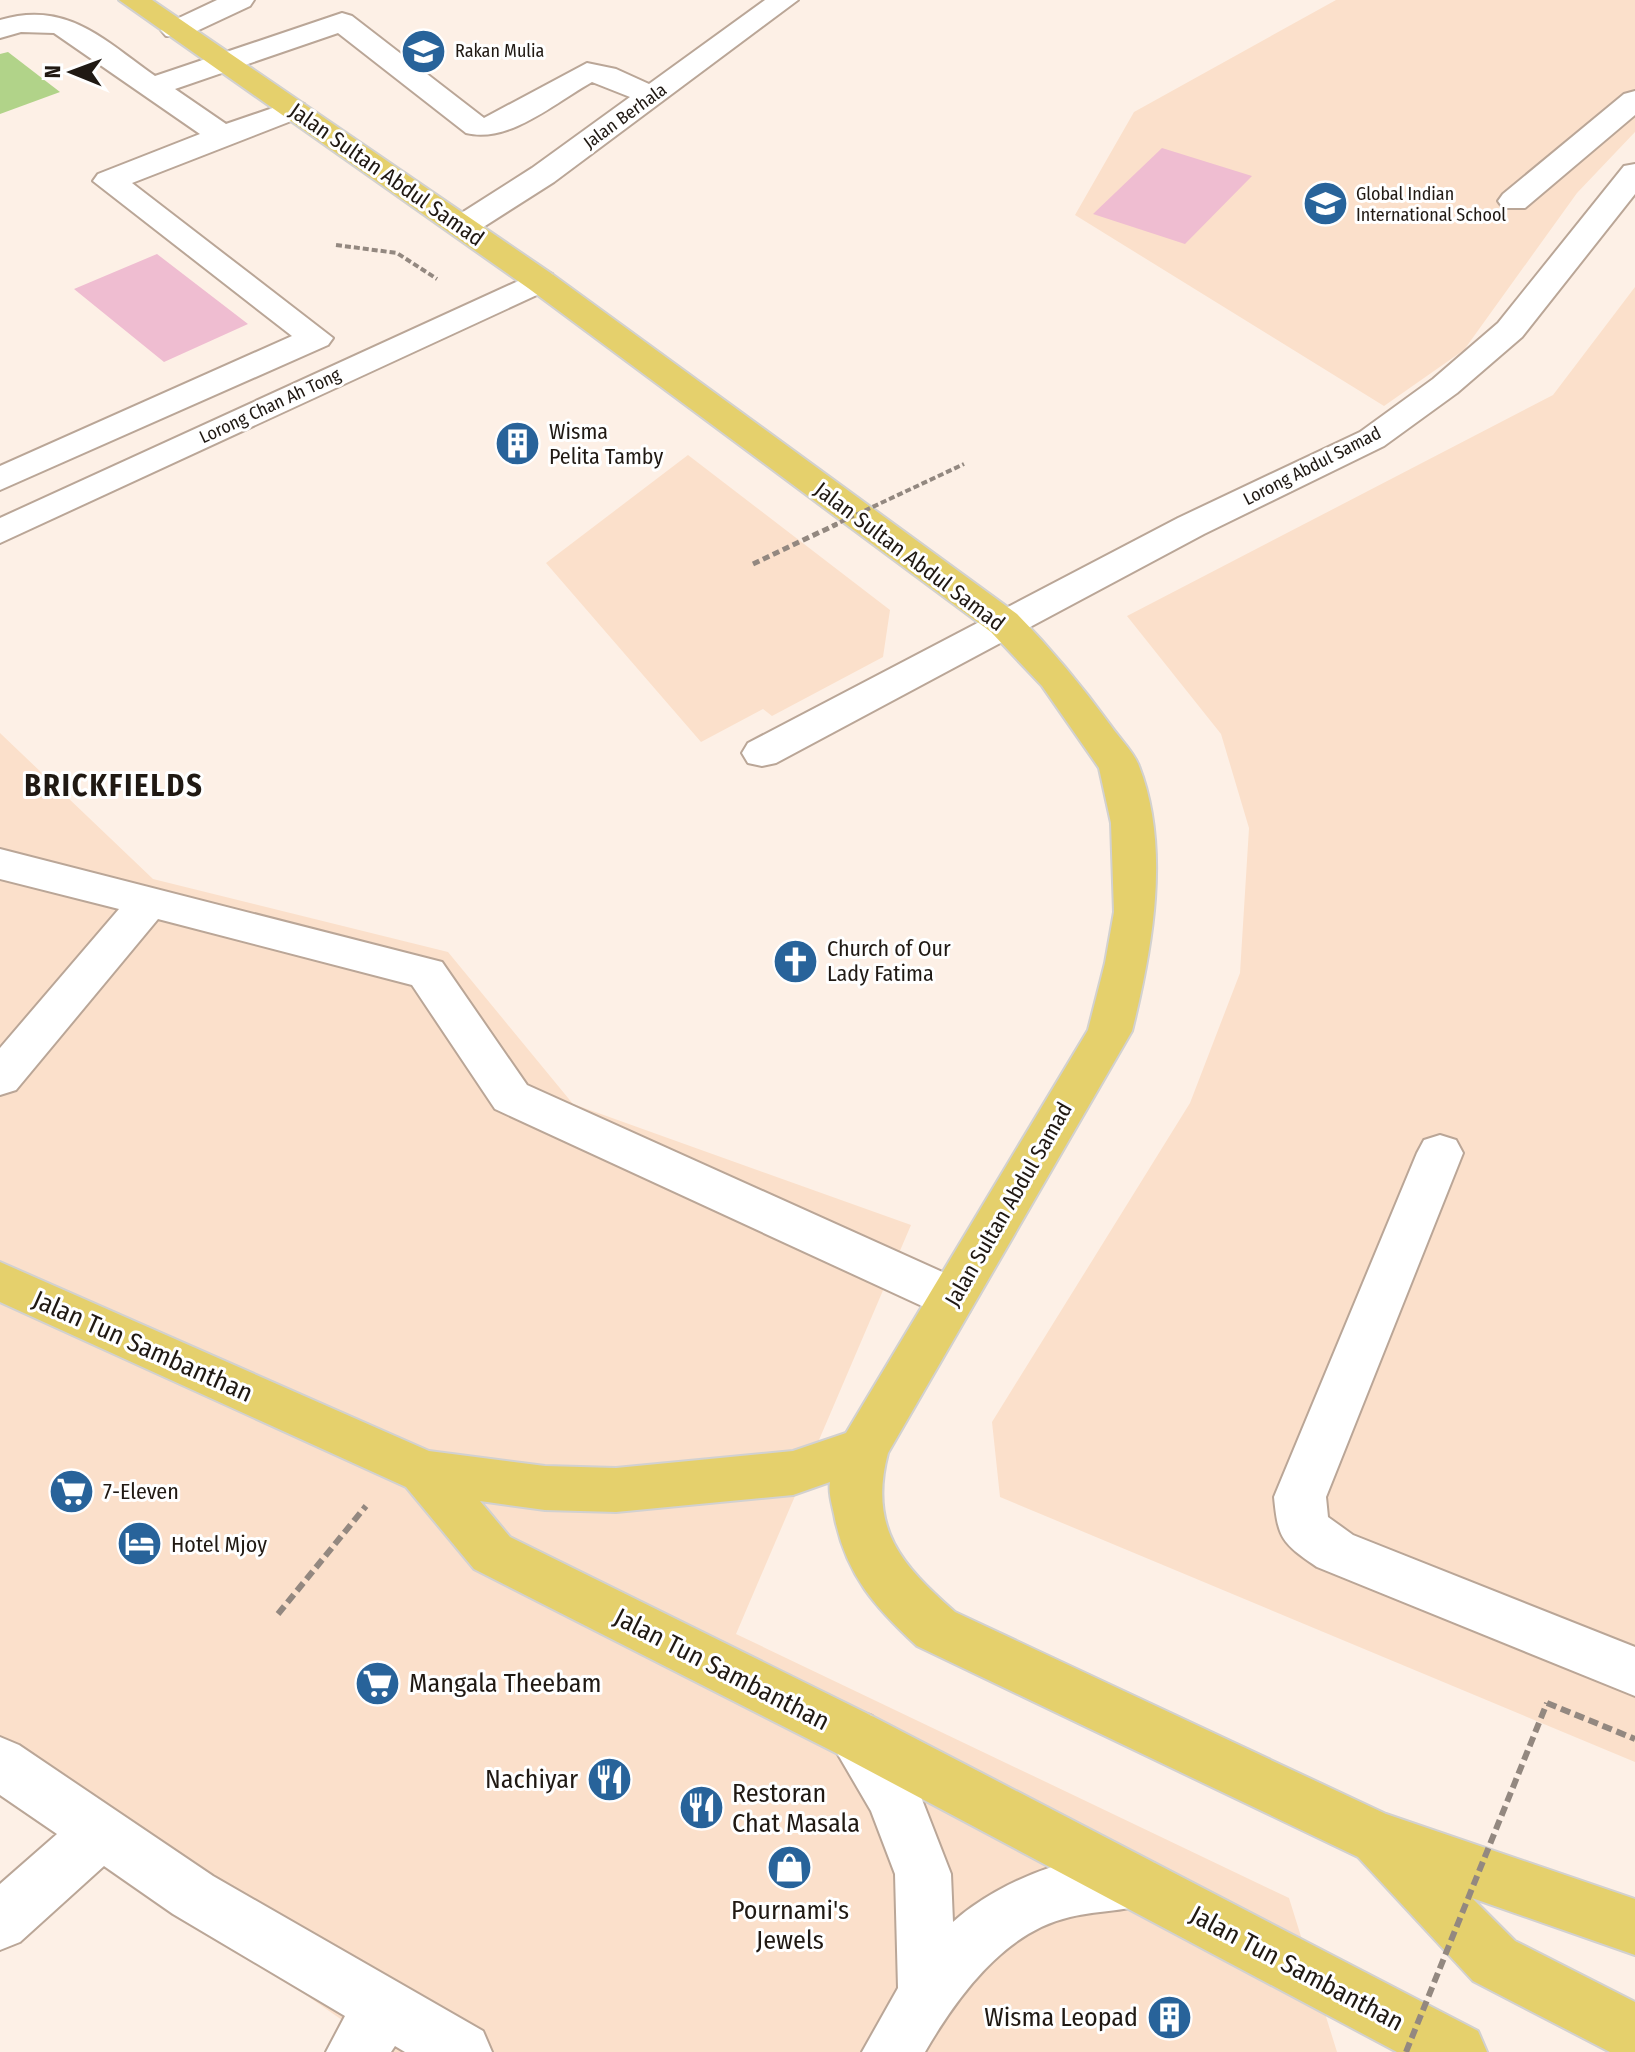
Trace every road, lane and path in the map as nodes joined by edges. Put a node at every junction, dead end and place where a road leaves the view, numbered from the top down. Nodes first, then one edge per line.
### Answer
1 (133, 0) edge
2 (240, 0) edge
3 (784, 0) edge
4 (0, 29) edge
5 (176, 30) junction
6 (223, 62) junction
7 (151, 87) junction
8 (652, 96) junction
9 (1635, 100) edge
10 (293, 110) junction
11 (223, 136) junction
12 (1635, 173) edge
13 (1514, 201) dead end
14 (463, 226) junction
15 (336, 245) dead end
16 (441, 281) dead end
17 (540, 281) junction
18 (174, 402) junction
19 (212, 433) junction
20 (964, 464) dead end
21 (0, 479) edge
22 (0, 532) edge
23 (753, 564) dead end
24 (1004, 623) junction
25 (762, 753) dead end
26 (0, 864) edge
27 (149, 902) junction
28 (0, 1078) edge
29 (1440, 1153) dead end
30 (0, 1281) edge
31 (952, 1298) junction
32 (864, 1449) junction
33 (412, 1467) junction
34 (278, 1614) dead end
35 (1635, 1672) edge
36 (853, 1734) junction
37 (1635, 1739) edge
38 (0, 1763) edge
39 (102, 1831) junction
40 (1374, 1837) junction
41 (1134, 1882) junction
42 (0, 1922) edge
43 (1635, 1927) edge
44 (927, 1992) junction
45 (371, 2030) edge
46 (1635, 2033) edge
47 (462, 2052) edge
48 (892, 2052) edge
49 (1406, 2052) edge
50 (1457, 2052) edge

1 - 5 main road, Jalan Sultan Abdul Samad
2 - 5 street
3 - 8 street, Jalan Berhala
4 - 7 street
5 - 6 main road, Jalan Sultan Abdul Samad
6 - 7 street
6 - 8 street
6 - 10 main road, Jalan Sultan Abdul Samad
7 - 11 street
8 - 14 street, Jalan Berhala
9 - 13 street
10 - 11 street
10 - 14 main road, Jalan Sultan Abdul Samad
11 - 18 street
12 - 24 street, Lorong Abdul Samad
14 - 17 main road, Jalan Sultan Abdul Samad
15 - 16 path
17 - 19 street, Lorong Chan Ah Tong
17 - 24 main road, Jalan Sultan Abdul Samad
18 - 19 street
18 - 21 street
19 - 22 street, Lorong Chan Ah Tong
20 - 23 path, bridge
24 - 25 street, Lorong Abdul Samad
24 - 31 main road, Jalan Sultan Abdul Samad
26 - 27 street
27 - 28 street
27 - 31 street
29 - 35 street
30 - 33 main road, Jalan Tun Sambanthan
31 - 32 main road, Jalan Sultan Abdul Samad
32 - 33 main road
32 - 40 main road
33 - 34 path
33 - 36 main road, Jalan Tun Sambanthan
36 - 41 main road, Jalan Tun Sambanthan
36 - 44 street
37 - 49 path, bridge
38 - 39 street
39 - 42 street
39 - 45 street
40 - 43 main road
40 - 46 main road
41 - 44 street
41 - 50 main road, Jalan Tun Sambanthan
44 - 48 street
45 - 47 street

